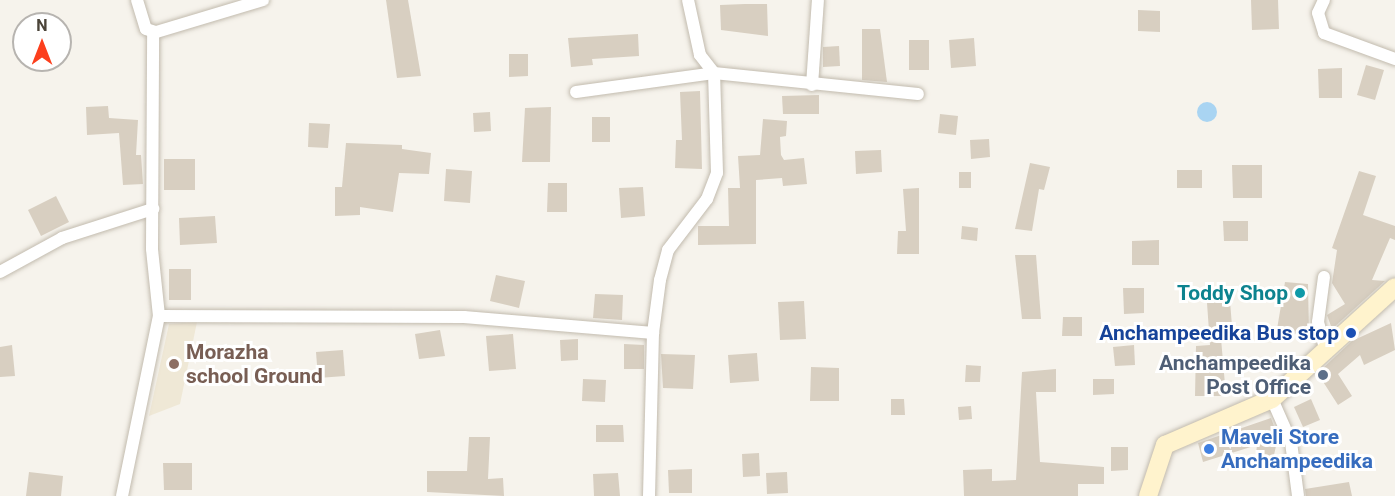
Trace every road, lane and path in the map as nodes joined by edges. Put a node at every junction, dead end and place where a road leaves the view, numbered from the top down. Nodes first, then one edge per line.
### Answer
1 (137, 0) edge
2 (263, 0) edge
3 (688, 0) edge
4 (818, 0) edge
5 (1324, 0) edge
6 (155, 32) junction
7 (1395, 59) edge
8 (714, 74) junction
9 (812, 86) junction
10 (576, 92) dead end
11 (918, 93) dead end
12 (153, 209) junction
13 (0, 272) edge
14 (1324, 277) dead end
15 (1395, 286) edge
16 (159, 316) junction
17 (653, 333) junction
18 (1325, 348) junction
19 (1272, 399) junction
20 (122, 496) edge
21 (649, 496) edge
22 (1148, 496) edge
23 (1298, 496) edge

1 - 6 street
2 - 6 street
3 - 8 street
4 - 9 street
5 - 7 street
6 - 12 street
8 - 9 street
8 - 10 street
8 - 17 street
9 - 11 street
12 - 13 street
12 - 16 street
14 - 18 street
15 - 18 main road
16 - 17 street
16 - 20 street
17 - 21 street
18 - 19 main road
19 - 22 main road
19 - 23 street

